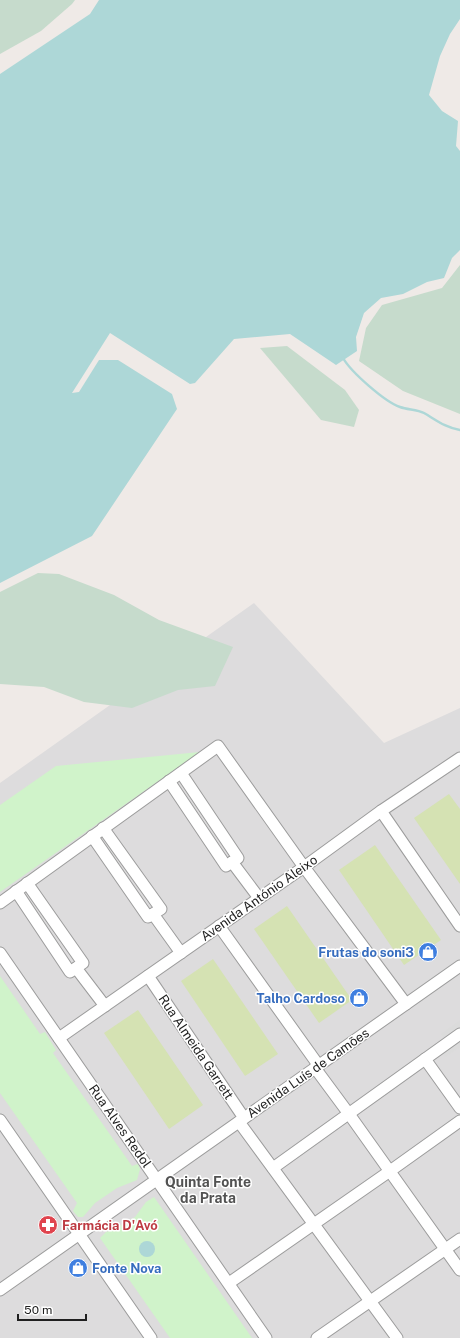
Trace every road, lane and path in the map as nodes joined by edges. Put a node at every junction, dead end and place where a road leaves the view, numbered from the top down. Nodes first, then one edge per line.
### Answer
1 (458, 763) edge
2 (181, 773) junction
3 (169, 781) junction
4 (381, 811) junction
5 (103, 828) junction
6 (92, 836) junction
7 (232, 862) junction
8 (304, 867) junction
9 (27, 883) junction
10 (16, 891) junction
11 (259, 898) junction
12 (0, 902) edge
13 (154, 914) junction
14 (219, 926) junction
15 (460, 926) edge
16 (0, 953) edge
17 (181, 953) junction
18 (460, 966) edge
19 (76, 968) junction
20 (148, 976) junction
21 (406, 1004) junction
22 (105, 1006) junction
23 (460, 1034) edge
24 (59, 1038) junction
25 (425, 1059) junction
26 (317, 1067) junction
27 (460, 1108) edge
28 (349, 1114) junction
29 (241, 1120) junction
30 (460, 1120) edge
31 (1, 1126) edge
32 (273, 1168) junction
33 (390, 1171) junction
34 (157, 1179) junction
35 (314, 1224) junction
36 (79, 1234) junction
37 (460, 1239) edge
38 (446, 1249) junction
39 (460, 1270) edge
40 (228, 1283) junction
41 (0, 1290) edge
42 (370, 1301) junction
43 (151, 1338) edge
44 (266, 1338) edge
45 (317, 1338) edge
46 (397, 1338) edge

1 - 4 street, Avenida António Aleixo
2 - 3 street
2 - 7 street
2 - 8 street
3 - 5 street
3 - 7 street
4 - 8 street, Avenida António Aleixo
4 - 15 street
5 - 6 street
5 - 13 street
6 - 9 street
6 - 13 street
7 - 11 street
8 - 11 street, Avenida António Aleixo
8 - 21 street
9 - 10 street
9 - 19 street
10 - 12 street
10 - 19 street
11 - 14 street, Avenida António Aleixo
13 - 17 street
14 - 17 street, Avenida António Aleixo
14 - 26 street
16 - 24 street, Rua Alves Redol
17 - 20 street, Avenida António Aleixo
18 - 21 street, Avenida Luís de Camões
19 - 22 street
20 - 22 street, Avenida António Aleixo
20 - 29 street, Rua Almeida Garrett
21 - 26 street, Avenida Luís de Camões
22 - 24 street, Avenida António Aleixo
23 - 25 street
24 - 34 street, Rua Alves Redol
25 - 27 street
25 - 28 street
26 - 28 street
26 - 29 street, Avenida Luís de Camões
28 - 32 street
28 - 33 street
29 - 32 street, Rua Almeida Garrett
29 - 34 street, Avenida Luís de Camões
30 - 33 street
31 - 36 street
32 - 35 street, Rua Almeida Garrett
33 - 35 street
33 - 38 street
34 - 36 street, Avenida Luís de Camões
34 - 40 street, Rua Alves Redol
35 - 40 street
35 - 42 street, Rua Almeida Garrett
36 - 41 street, Avenida Luís de Camões
36 - 43 street
37 - 38 street
38 - 39 street
38 - 42 street
40 - 44 street, Rua Alves Redol
42 - 45 street
42 - 46 street, Rua Almeida Garrett

